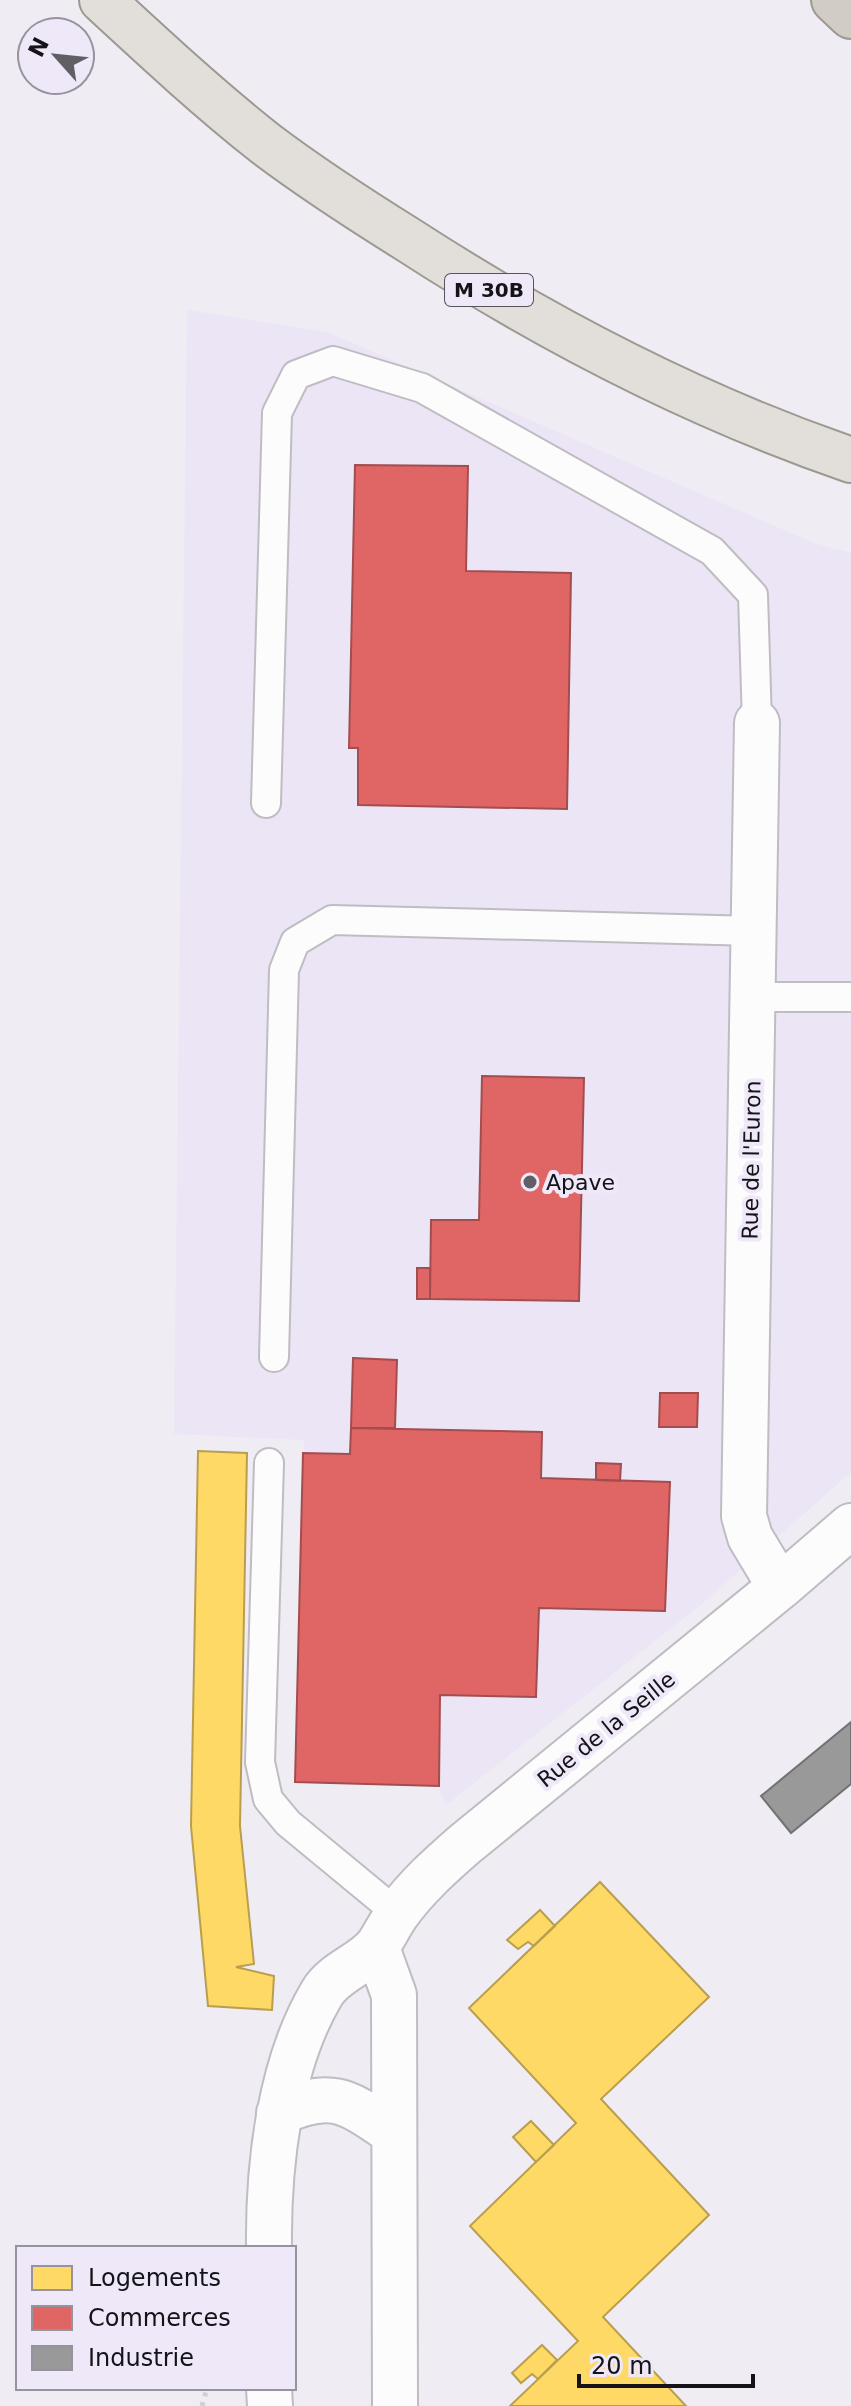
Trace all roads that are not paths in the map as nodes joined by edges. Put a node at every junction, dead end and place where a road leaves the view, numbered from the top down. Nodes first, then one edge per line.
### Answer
1 (102, 0) edge
2 (834, 0) edge
3 (851, 16) edge
4 (851, 460) edge
5 (757, 723) joint
6 (266, 803) dead end
7 (755, 931) junction
8 (754, 997) junction
9 (851, 997) edge
10 (274, 1357) dead end
11 (269, 1463) dead end
12 (851, 1526) edge
13 (780, 1587) junction
14 (387, 1930) junction
15 (279, 2113) junction
16 (394, 2133) junction
17 (269, 2246) edge
18 (395, 2406) edge

1 - 4 main road, M 30B
2 - 3 highway
5 - 6 lane
5 - 7 street, Rue de l'Euron
7 - 8 street, Rue de l'Euron
7 - 10 lane
8 - 9 lane
8 - 13 street, Rue de l'Euron
11 - 14 lane
12 - 13 street, Rue de la Seille
13 - 14 street, Rue de la Seille
14 - 15 street, Rue de la Seille
14 - 16 street
15 - 16 street
15 - 17 street, Rue de la Seille
16 - 18 street

